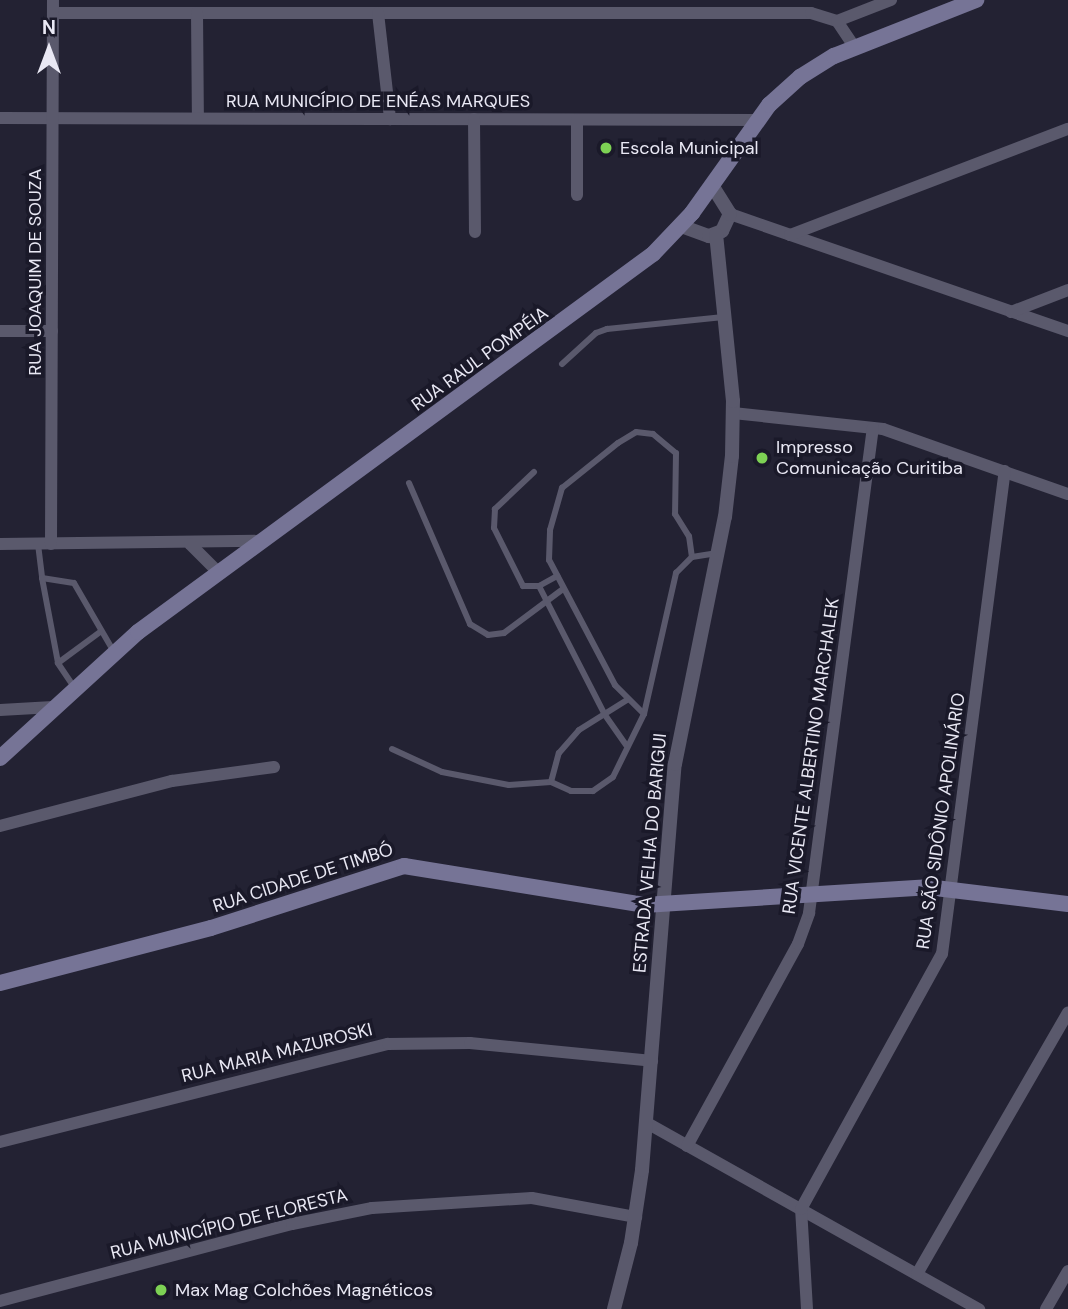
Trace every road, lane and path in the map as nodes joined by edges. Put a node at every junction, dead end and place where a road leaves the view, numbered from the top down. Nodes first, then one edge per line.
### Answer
1 (891, 0) edge
2 (977, 0) edge
3 (53, 7) edge
4 (197, 13) junction
5 (378, 13) junction
6 (837, 21) junction
7 (855, 48) junction
8 (0, 118) edge
9 (53, 118) junction
10 (198, 118) junction
11 (390, 119) junction
12 (474, 119) junction
13 (577, 120) junction
14 (756, 120) junction
15 (1068, 129) edge
16 (712, 185) junction
17 (577, 195) dead end
18 (730, 214) junction
19 (681, 226) junction
20 (475, 232) dead end
21 (716, 235) junction
22 (790, 235) junction
23 (1068, 290) edge
24 (1011, 312) junction
25 (724, 317) junction
26 (0, 331) edge
27 (52, 331) junction
28 (1068, 331) edge
29 (562, 364) dead end
30 (733, 413) junction
31 (873, 428) junction
32 (1005, 471) junction
33 (534, 472) dead end
34 (409, 483) dead end
35 (1068, 494) edge
36 (261, 541) junction
37 (0, 544) edge
38 (45, 544) junction
39 (190, 544) junction
40 (718, 553) junction
41 (692, 556) junction
42 (218, 572) junction
43 (557, 576) junction
44 (42, 578) junction
45 (539, 586) junction
46 (563, 589) junction
47 (547, 601) junction
48 (100, 632) junction
49 (114, 652) junction
50 (58, 663) junction
51 (74, 687) junction
52 (627, 700) junction
53 (53, 707) junction
54 (0, 710) edge
55 (644, 714) junction
56 (605, 715) junction
57 (626, 746) junction
58 (393, 749) dead end
59 (0, 758) edge
60 (274, 766) dead end
61 (551, 782) junction
62 (0, 826) edge
63 (951, 889) junction
64 (811, 895) junction
65 (1068, 904) edge
66 (663, 905) junction
67 (0, 984) edge
68 (1068, 1012) edge
69 (652, 1061) junction
70 (647, 1123) junction
71 (0, 1142) edge
72 (687, 1146) junction
73 (801, 1209) junction
74 (636, 1217) junction
75 (1068, 1271) edge
76 (917, 1274) junction
77 (0, 1301) edge
78 (614, 1309) edge
79 (807, 1309) edge
80 (979, 1309) edge
81 (1046, 1309) edge

1 - 6 street
2 - 7 main road, RUA RAUL POMPÉIA
3 - 4 street
3 - 9 street, RUA JOAQUIM DE SOUZA
4 - 5 street
4 - 10 street
5 - 6 street
5 - 11 street
6 - 7 street
7 - 14 main road, RUA RAUL POMPÉIA
8 - 9 street, RUA MUNICÍPIO DE ENÉAS MARQUES
9 - 10 street, RUA MUNICÍPIO DE ENÉAS MARQUES
9 - 27 street, RUA JOAQUIM DE SOUZA
10 - 11 street, RUA MUNICÍPIO DE ENÉAS MARQUES
11 - 12 street, RUA MUNICÍPIO DE ENÉAS MARQUES
12 - 13 street, RUA MUNICÍPIO DE ENÉAS MARQUES
12 - 20 street
13 - 14 street, RUA MUNICÍPIO DE ENÉAS MARQUES
13 - 17 street
14 - 16 main road, RUA RAUL POMPÉIA
15 - 22 street
16 - 18 street
16 - 19 main road, RUA RAUL POMPÉIA
18 - 21 street
18 - 22 street
19 - 21 street
19 - 36 main road, RUA RAUL POMPÉIA
21 - 25 street, ESTRADA VELHA DO BARIGUI
22 - 24 street
23 - 24 street
24 - 28 street
25 - 29 lane
25 - 30 street, ESTRADA VELHA DO BARIGUI
26 - 27 street
27 - 38 street, RUA JOAQUIM DE SOUZA
30 - 31 street
30 - 40 street, ESTRADA VELHA DO BARIGUI
31 - 32 street
31 - 64 street, RUA VICENTE ALBERTINO MARCHALEK
32 - 35 street
32 - 63 street, RUA SÃO SIDÔNIO APOLINÁRIO
33 - 45 lane
34 - 47 lane
36 - 39 street
36 - 42 main road, RUA RAUL POMPÉIA
37 - 38 street
38 - 39 street
38 - 44 lane
39 - 42 street
40 - 41 lane
40 - 66 street, ESTRADA VELHA DO BARIGUI
41 - 43 lane
41 - 55 lane
42 - 49 main road, RUA RAUL POMPÉIA
43 - 45 lane
43 - 46 lane
44 - 48 lane
44 - 50 lane
45 - 47 lane
46 - 47 lane
46 - 52 lane
47 - 56 lane
48 - 49 lane
48 - 50 lane
49 - 51 main road, RUA RAUL POMPÉIA
50 - 51 lane
51 - 53 main road, RUA RAUL POMPÉIA
52 - 55 lane
52 - 56 lane
53 - 54 street
53 - 59 main road, RUA RAUL POMPÉIA
55 - 57 lane
56 - 57 lane
56 - 61 lane
57 - 61 lane
58 - 61 lane
60 - 62 street
63 - 64 main road, RUA CIDADE DE TIMBÓ
63 - 65 main road, RUA CIDADE DE TIMBÓ
63 - 73 street, RUA SÃO SIDÔNIO APOLINÁRIO
64 - 66 main road, RUA CIDADE DE TIMBÓ
64 - 72 street, RUA VICENTE ALBERTINO MARCHALEK
66 - 67 main road, RUA CIDADE DE TIMBÓ
66 - 69 street, ESTRADA VELHA DO BARIGUI
68 - 76 street
69 - 70 street, ESTRADA VELHA DO BARIGUI
69 - 71 street, RUA MARIA MAZUROSKI
70 - 72 street
70 - 74 street, ESTRADA VELHA DO BARIGUI
72 - 73 street
73 - 76 street
73 - 79 street
74 - 77 street, RUA MUNICÍPIO DE FLORESTA
74 - 78 street, ESTRADA VELHA DO BARIGUI
75 - 81 street
76 - 80 street

